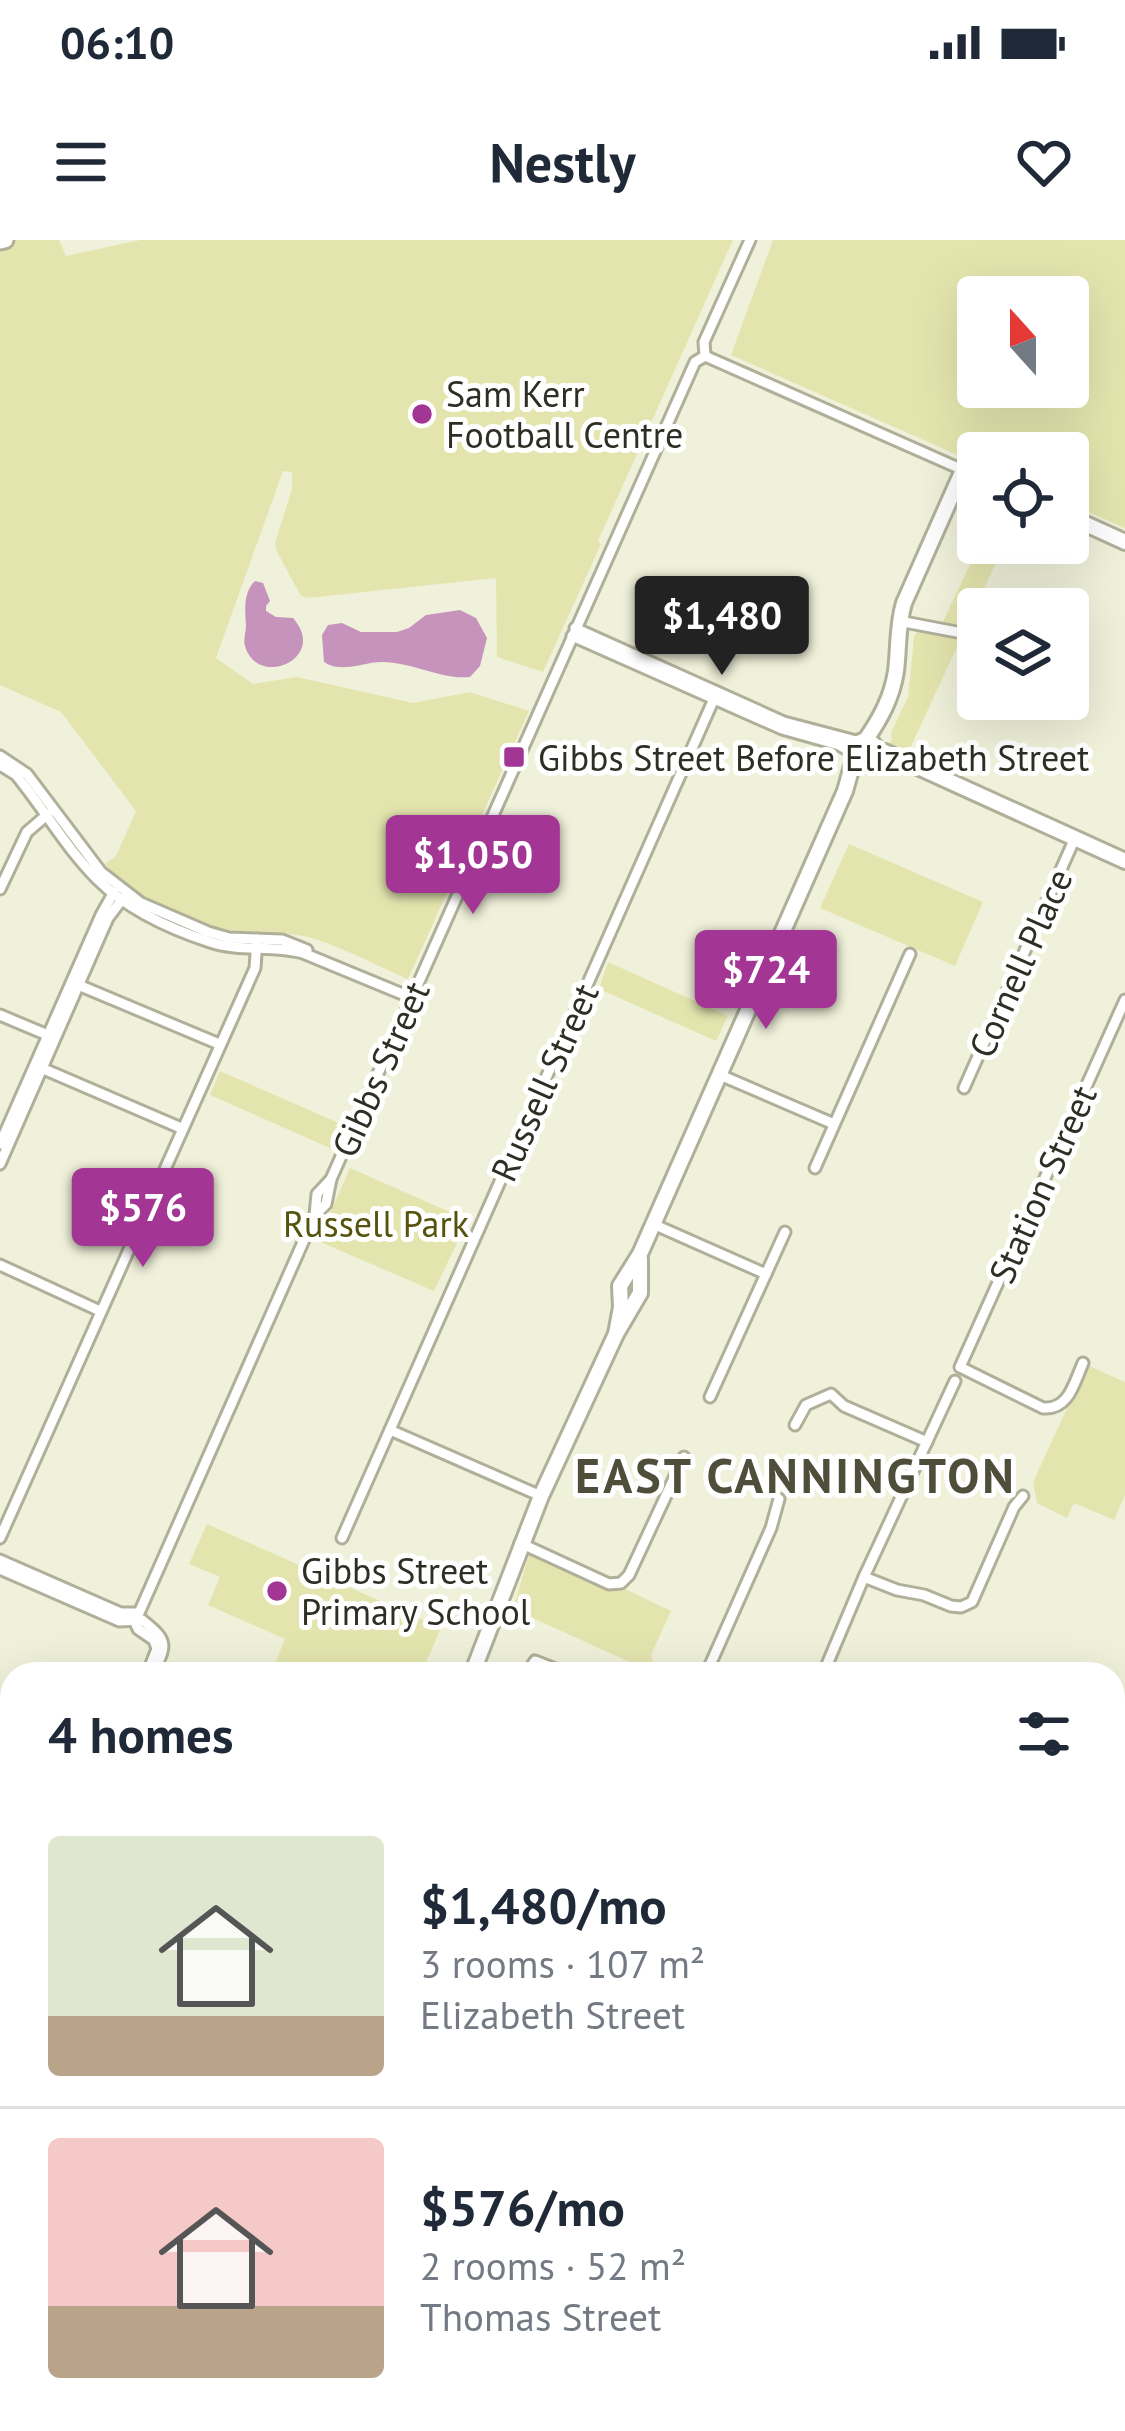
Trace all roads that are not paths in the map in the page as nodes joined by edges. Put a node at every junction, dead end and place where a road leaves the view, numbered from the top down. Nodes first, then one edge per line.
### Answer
1 (750, 240) edge
2 (705, 356) junction
3 (957, 467) edge
4 (957, 502) edge
5 (1089, 526) edge
6 (1125, 542) edge
7 (899, 621) junction
8 (574, 632) junction
9 (957, 632) edge
10 (715, 695) junction
11 (866, 752) junction
12 (0, 760) edge
13 (50, 813) junction
14 (1075, 838) junction
15 (1125, 861) edge
16 (0, 889) edge
17 (120, 893) junction
18 (252, 944) junction
19 (910, 955) dead end
20 (75, 983) junction
21 (412, 998) junction
22 (1125, 1000) edge
23 (0, 1015) edge
24 (52, 1037) junction
25 (219, 1044) junction
26 (38, 1066) junction
27 (720, 1075) junction
28 (964, 1088) dead end
29 (834, 1124) junction
30 (181, 1128) junction
31 (0, 1144) edge
32 (0, 1163) edge
33 (815, 1168) dead end
34 (653, 1224) junction
35 (784, 1232) dead end
36 (2, 1267) edge
37 (766, 1274) junction
38 (100, 1311) junction
39 (1083, 1364) dead end
40 (955, 1381) dead end
41 (710, 1397) dead end
42 (795, 1425) dead end
43 (390, 1430) junction
44 (927, 1442) junction
45 (684, 1457) dead end
46 (541, 1496) junction
47 (1023, 1496) dead end
48 (779, 1499) dead end
49 (0, 1538) edge
50 (342, 1538) dead end
51 (520, 1543) junction
52 (0, 1560) edge
53 (0, 1569) edge
54 (864, 1577) junction
55 (138, 1618) junction
56 (157, 1662) edge
57 (477, 1662) edge
58 (711, 1662) edge
59 (828, 1662) edge

1 - 2 street, Gibbs Street
2 - 3 street
2 - 8 street, Gibbs Street
4 - 7 street
5 - 6 street
7 - 9 street
7 - 11 street
8 - 10 street
8 - 21 street, Gibbs Street
10 - 11 street
10 - 43 street, Russell Street
11 - 14 street
11 - 27 street
12 - 13 street
13 - 16 street
13 - 17 street
14 - 15 street
14 - 28 street, Cornell Place
17 - 18 street
17 - 20 street
18 - 21 street
18 - 25 street
19 - 29 street
20 - 24 street
20 - 25 street
21 - 55 street, Gibbs Street
22 - 39 street, Station Street
23 - 24 street
24 - 26 street
25 - 30 street
26 - 30 street
26 - 31 street
26 - 32 street
27 - 29 street
27 - 34 street
29 - 33 street
30 - 38 street
34 - 37 street
34 - 46 street
35 - 37 street
36 - 38 street
37 - 41 street
38 - 49 street
40 - 44 street
42 - 44 street
43 - 46 street
43 - 50 street, Russell Street
44 - 54 street
45 - 51 street
46 - 51 street
47 - 54 street
48 - 58 street
51 - 57 street
52 - 55 street
53 - 55 street
54 - 59 street
55 - 56 street

